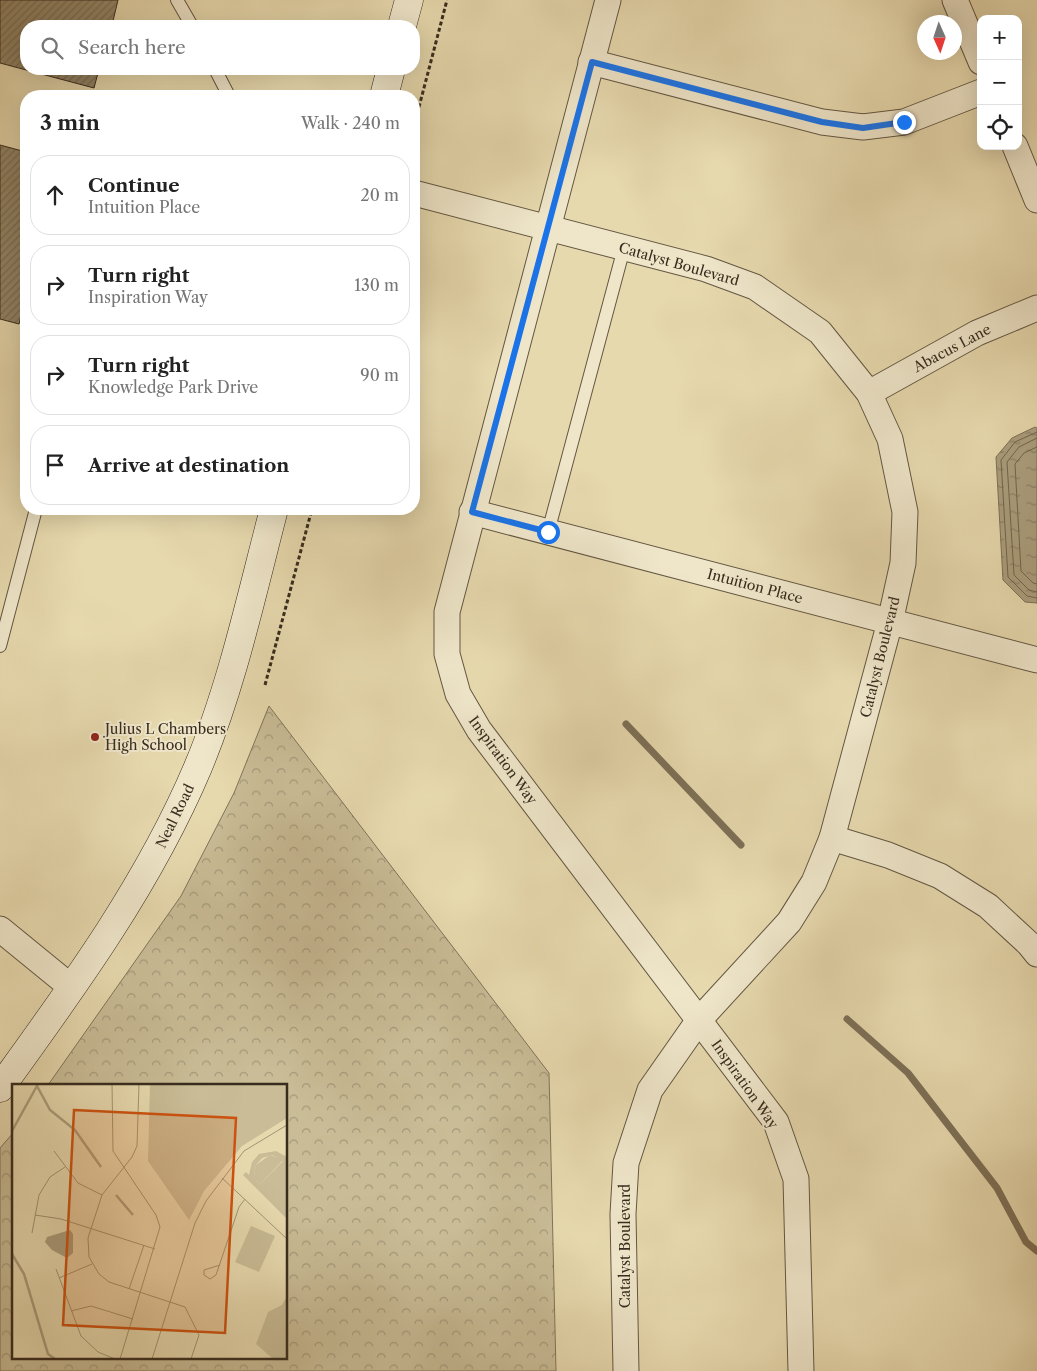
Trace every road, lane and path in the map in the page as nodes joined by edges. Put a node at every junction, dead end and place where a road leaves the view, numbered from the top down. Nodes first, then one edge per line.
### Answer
1 (178, 0) edge
2 (409, 0) edge
3 (447, 0) edge
4 (608, 0) edge
5 (955, 0) edge
6 (189, 20) edge
7 (404, 20) edge
8 (980, 60) edge
9 (592, 62) junction
10 (217, 75) edge
11 (389, 75) edge
12 (226, 90) edge
13 (386, 90) edge
14 (977, 94) edge
15 (420, 103) edge
16 (1017, 150) edge
17 (420, 195) edge
18 (1037, 200) edge
19 (547, 228) junction
20 (624, 248) junction
21 (1037, 308) edge
22 (869, 393) junction
23 (472, 512) junction
24 (34, 515) edge
25 (272, 515) edge
26 (310, 515) edge
27 (548, 532) junction
28 (890, 622) junction
29 (0, 646) edge
30 (1037, 660) edge
31 (265, 685) dead end
32 (832, 838) junction
33 (0, 929) edge
34 (1037, 954) edge
35 (71, 988) junction
36 (700, 1020) junction
37 (0, 1088) edge
38 (626, 1371) edge
39 (801, 1371) edge

1 - 6 lane
2 - 7 street
3 - 15 path
4 - 9 street, Inspiration Way
5 - 8 street
9 - 14 street
9 - 19 street, Inspiration Way
10 - 12 lane
11 - 13 street
16 - 18 street
17 - 19 street, Catalyst Boulevard
19 - 20 street, Catalyst Boulevard
19 - 23 street, Inspiration Way
20 - 22 street, Catalyst Boulevard
20 - 27 lane
21 - 22 street, Abacus Lane
22 - 28 street, Catalyst Boulevard
23 - 27 street, Intuition Place
23 - 36 street, Inspiration Way
24 - 29 lane
25 - 35 street, Neal Road
26 - 31 path
27 - 28 street, Intuition Place
28 - 30 street, Intuition Place
28 - 32 street, Catalyst Boulevard
32 - 34 street
32 - 36 street, Catalyst Boulevard
33 - 35 street
35 - 37 street, Neal Road
36 - 38 street, Catalyst Boulevard
36 - 39 street, Inspiration Way

